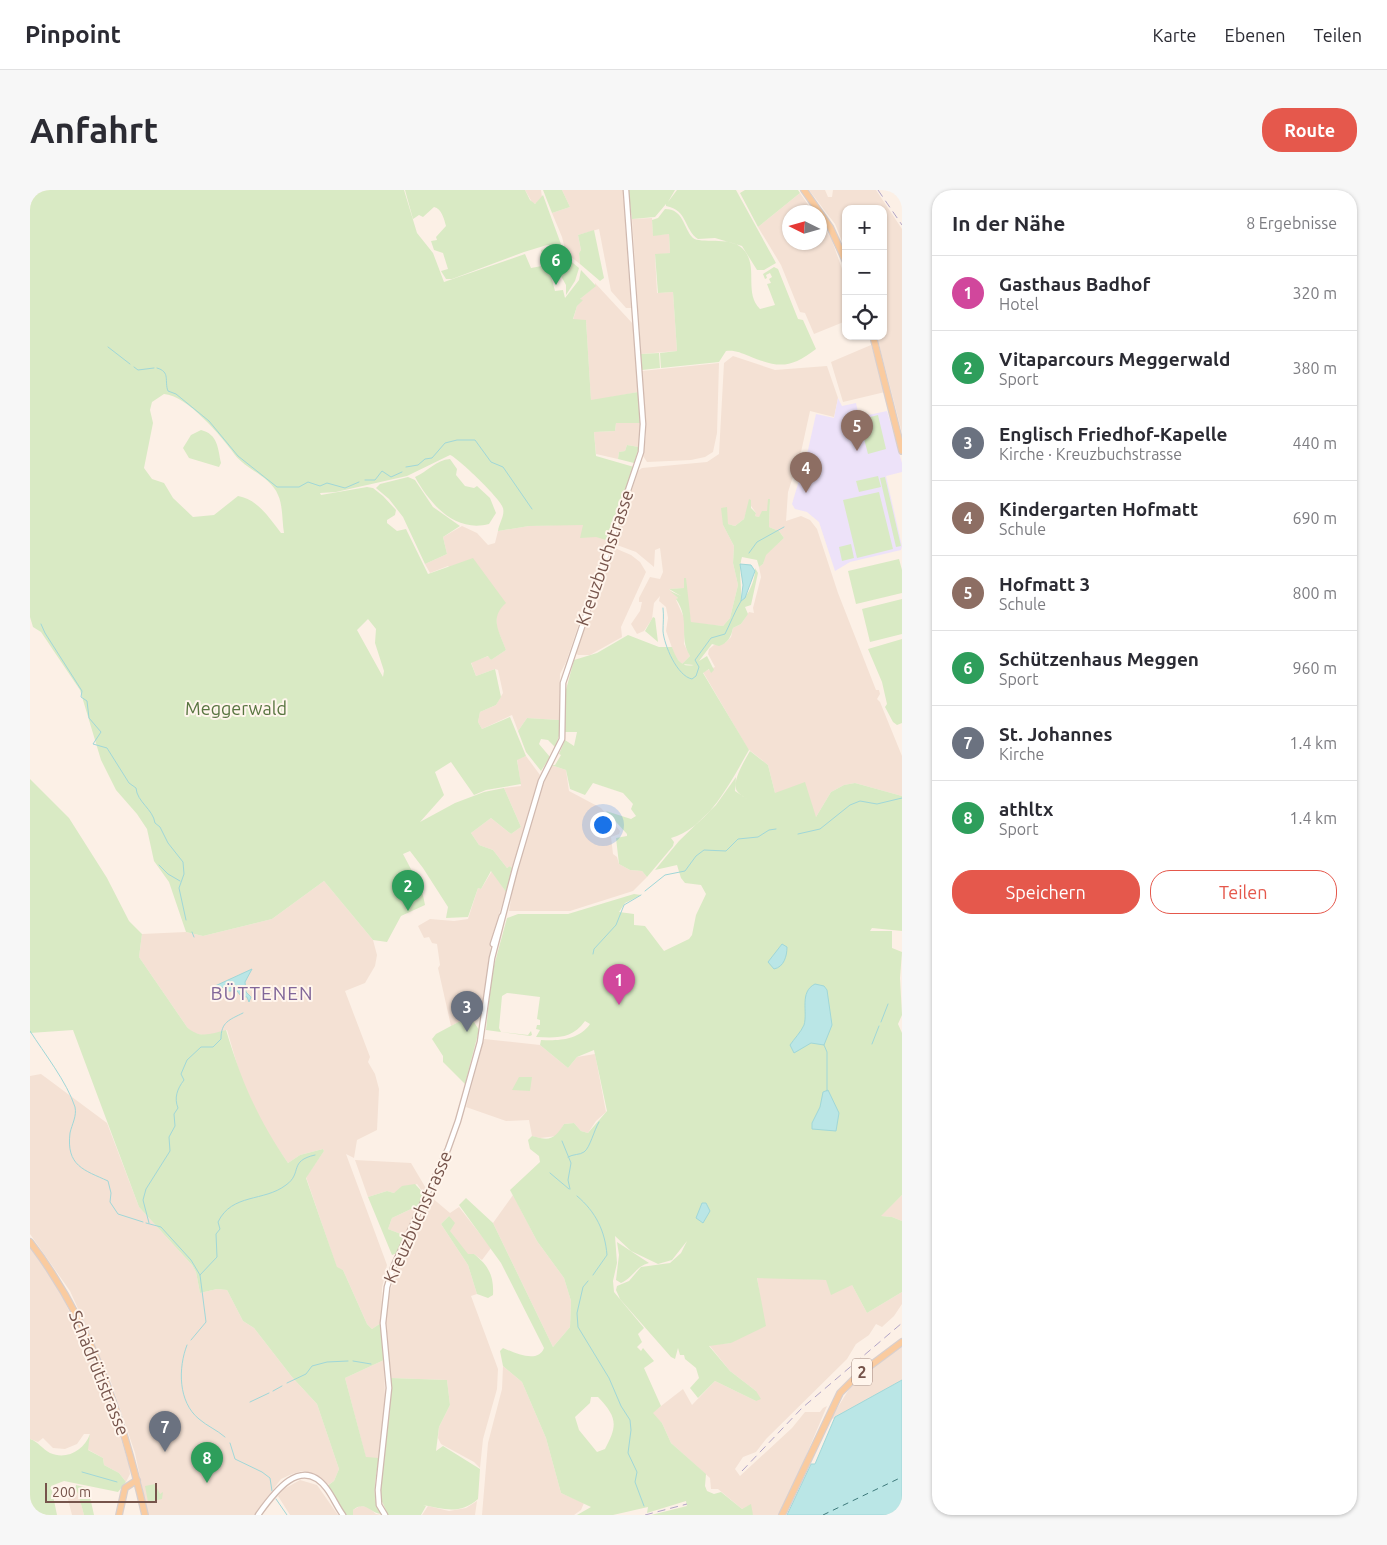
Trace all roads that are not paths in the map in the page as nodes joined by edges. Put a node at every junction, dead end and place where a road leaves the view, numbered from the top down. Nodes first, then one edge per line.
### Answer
1 (626, 190) edge
2 (804, 190) edge
3 (842, 253) edge
4 (874, 340) edge
5 (902, 451) edge
6 (30, 1242) edge
7 (902, 1342) edge
8 (137, 1480) junction
9 (138, 1488) junction
10 (124, 1491) junction
11 (120, 1515) edge
12 (144, 1515) edge
13 (258, 1515) edge
14 (343, 1515) edge
15 (385, 1515) edge
16 (782, 1515) edge

1 - 15 street, Kreuzbuchstrasse
2 - 3 main road
4 - 5 main road
6 - 8 main road, Schädrütistrasse
7 - 16 main road, 2
8 - 9 main road, Schädrütistrasse
8 - 10 main road
9 - 10 main road
9 - 12 main road, Schädrütistrasse
10 - 11 main road
13 - 14 street

